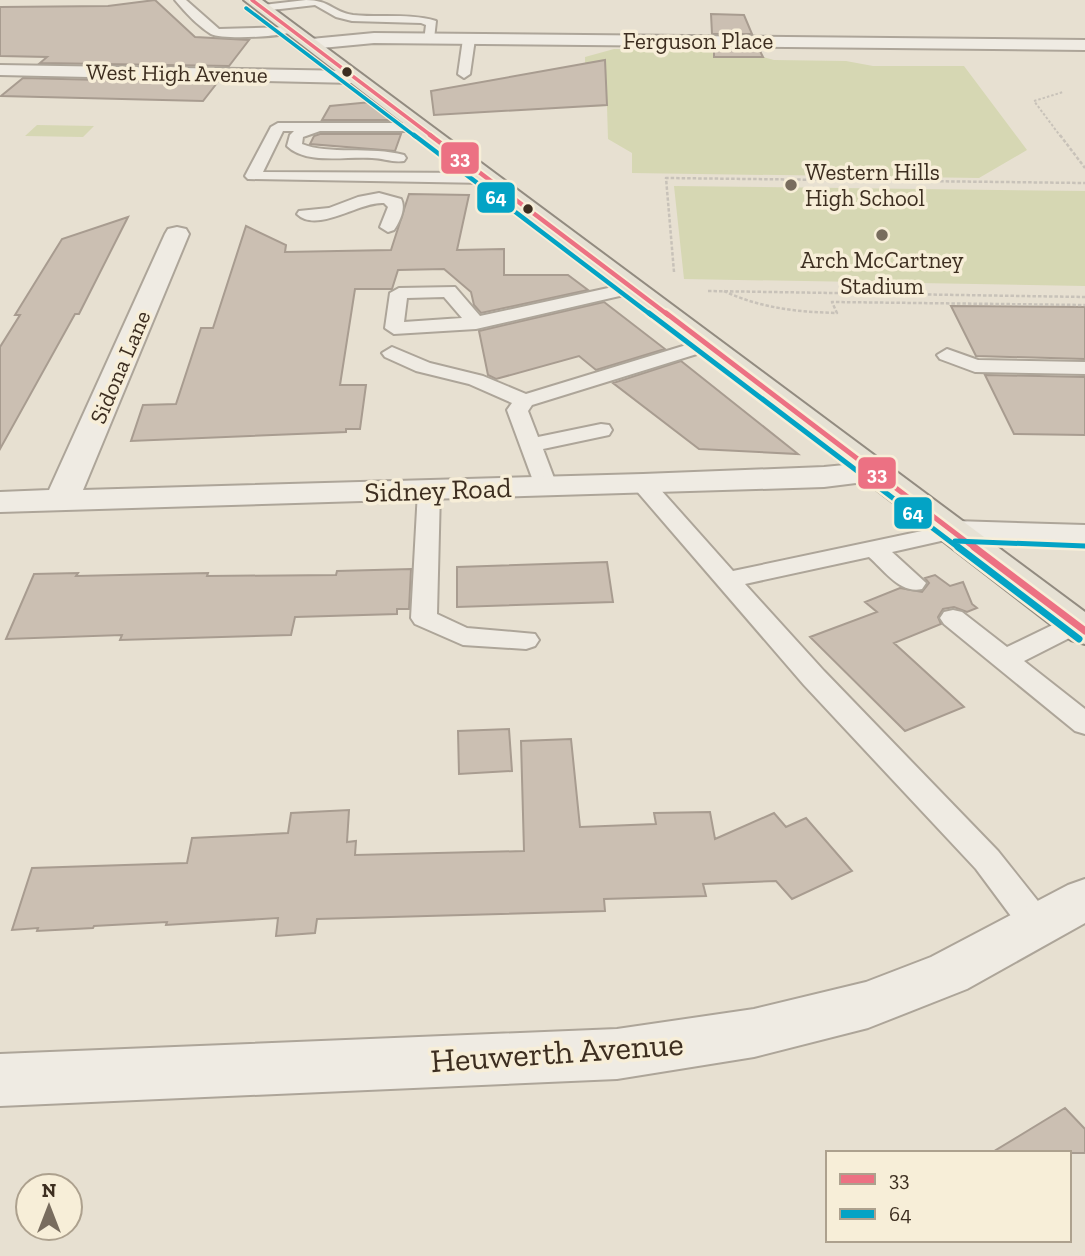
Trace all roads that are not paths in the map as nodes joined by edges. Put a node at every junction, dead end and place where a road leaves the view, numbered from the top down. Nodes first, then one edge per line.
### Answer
1 (180, 0) edge
2 (258, 4) edge
3 (292, 30) junction
4 (428, 39) junction
5 (469, 39) junction
6 (311, 44) junction
7 (1085, 45) edge
8 (0, 70) edge
9 (464, 75) dead end
10 (354, 77) junction
11 (318, 127) junction
12 (420, 127) junction
13 (399, 158) dead end
14 (487, 178) junction
15 (305, 214) dead end
16 (388, 227) dead end
17 (177, 234) dead end
18 (631, 288) junction
19 (476, 323) dead end
20 (706, 345) junction
21 (392, 353) dead end
22 (947, 355) dead end
23 (1085, 368) edge
24 (525, 401) junction
25 (601, 430) dead end
26 (530, 445) junction
27 (876, 472) junction
28 (643, 484) junction
29 (546, 486) junction
30 (429, 491) junction
31 (62, 500) junction
32 (0, 502) edge
33 (955, 531) junction
34 (1085, 536) edge
35 (874, 549) junction
36 (727, 580) junction
37 (913, 583) dead end
38 (953, 618) dead end
39 (1081, 628) edge
40 (526, 639) dead end
41 (1005, 659) junction
42 (1085, 724) edge
43 (1085, 899) edge
44 (1037, 925) junction
45 (0, 1080) edge

1 - 3 lane
2 - 3 main road
2 - 4 lane
3 - 6 main road
4 - 5 street, Ferguson Place
4 - 6 street, Ferguson Place
5 - 7 street, Ferguson Place
5 - 9 lane
6 - 10 main road
8 - 10 street, West High Avenue
10 - 12 main road
11 - 12 lane
11 - 13 lane
11 - 14 lane
12 - 14 main road
14 - 18 main road
15 - 16 lane
17 - 31 street, Sidona Lane
18 - 19 lane
18 - 20 main road
20 - 24 lane
20 - 27 main road
21 - 24 lane
22 - 23 lane
24 - 26 lane
25 - 26 lane
26 - 29 lane
27 - 28 street, Sidney Road
27 - 33 main road
28 - 29 street, Sidney Road
28 - 36 lane
29 - 30 street, Sidney Road
30 - 31 street, Sidney Road
30 - 40 lane
31 - 32 street, Sidney Road
33 - 34 street
33 - 35 lane
33 - 39 main road
35 - 36 lane
35 - 37 lane
36 - 44 lane
38 - 41 lane
39 - 41 lane
41 - 42 lane
43 - 44 street, Heuwerth Avenue
44 - 45 street, Heuwerth Avenue

